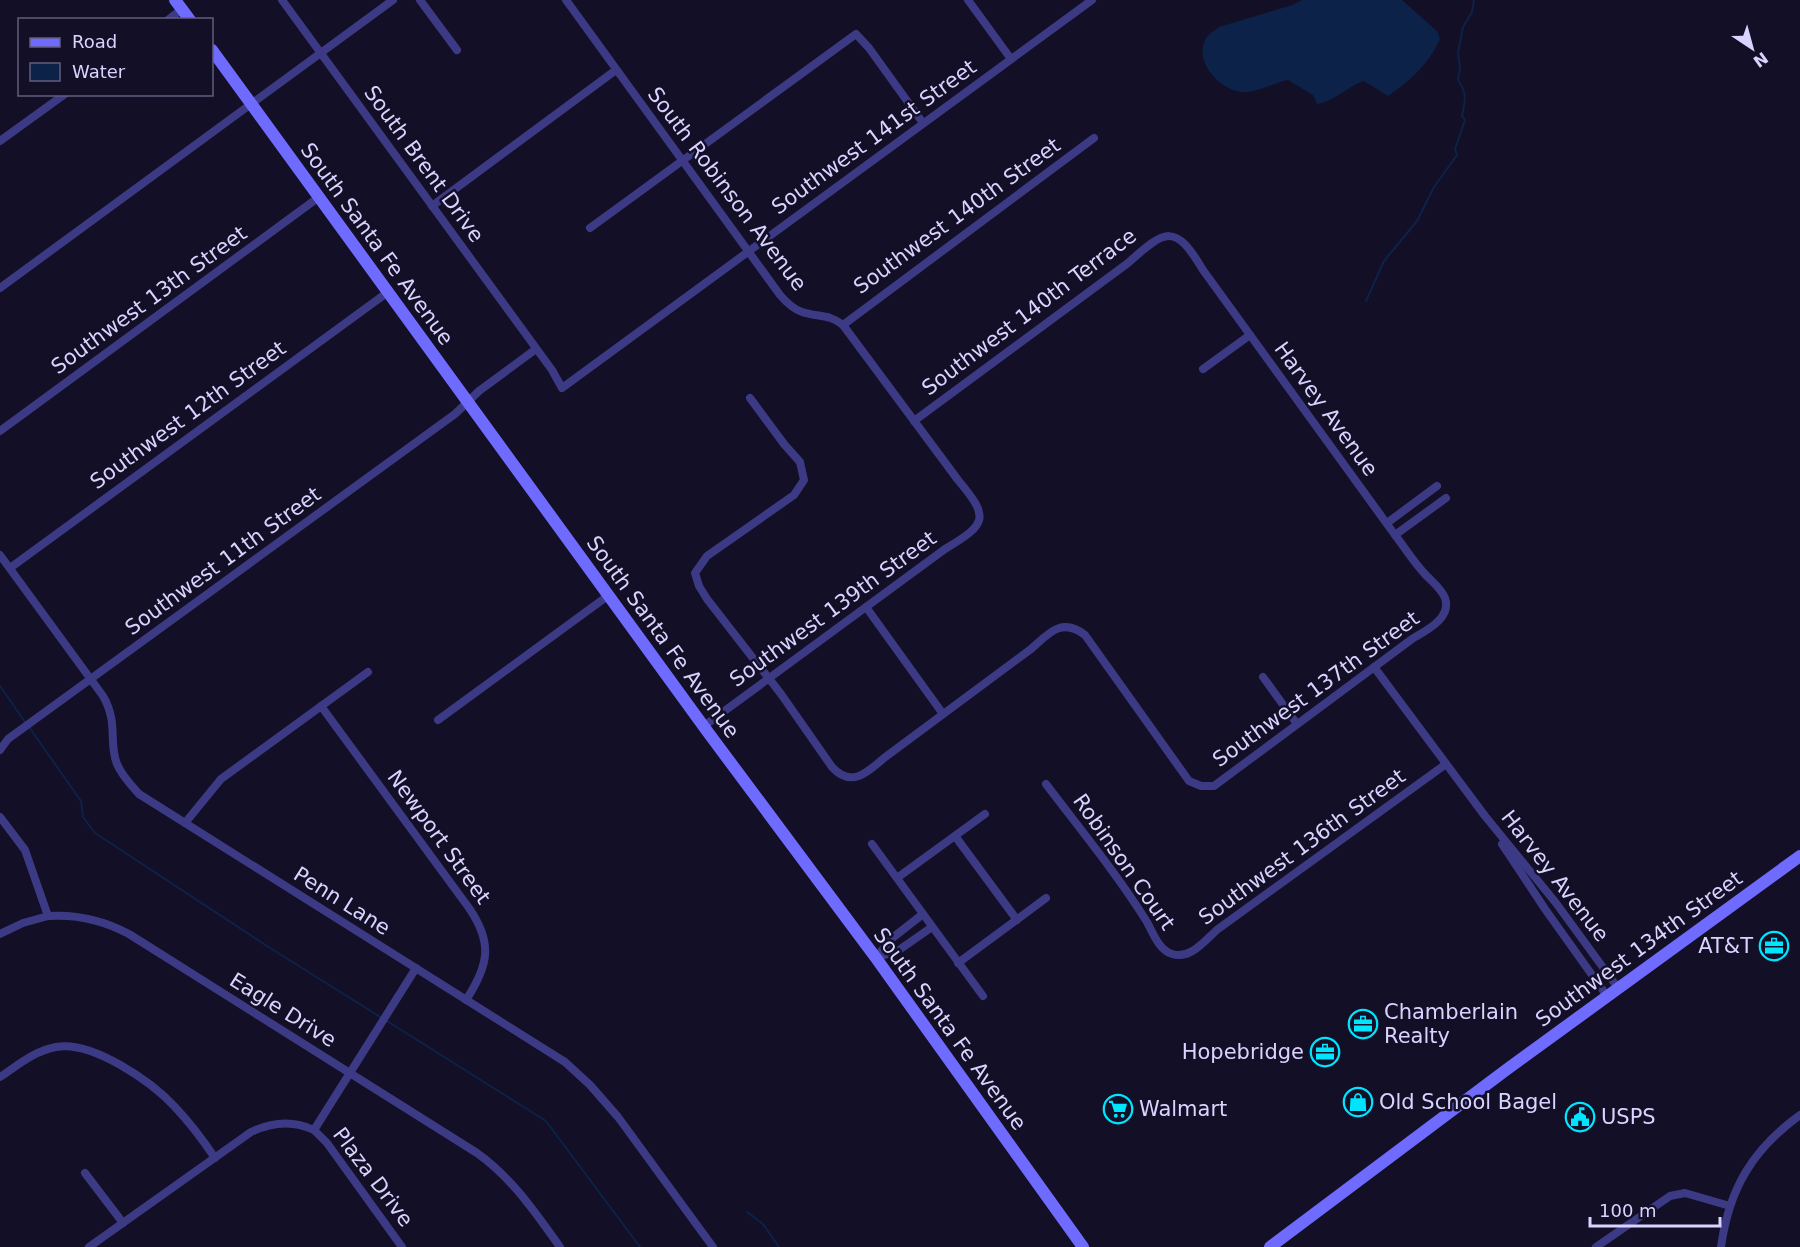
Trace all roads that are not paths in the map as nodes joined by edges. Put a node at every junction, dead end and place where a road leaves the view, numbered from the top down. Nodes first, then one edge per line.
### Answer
1 (282, 0) edge
2 (393, 0) edge
3 (420, 0) edge
4 (566, 0) edge
5 (968, 0) edge
6 (1092, 0) edge
7 (457, 50) dead end
8 (213, 51) edge
9 (321, 53) junction
10 (1011, 59) junction
11 (616, 70) junction
12 (62, 96) edge
13 (251, 104) junction
14 (923, 123) junction
15 (1094, 138) dead end
16 (0, 141) edge
17 (682, 161) junction
18 (319, 197) junction
19 (432, 206) junction
20 (590, 228) dead end
21 (1170, 237) joint
22 (748, 251) junction
23 (0, 288) edge
24 (388, 292) junction
25 (843, 325) junction
26 (1250, 335) junction
27 (536, 349) junction
28 (1203, 369) dead end
29 (562, 388) joint
30 (750, 398) dead end
31 (469, 401) junction
32 (914, 421) junction
33 (0, 431) edge
34 (1437, 486) dead end
35 (1421, 498) junction
36 (1446, 498) dead end
37 (1429, 510) junction
38 (1387, 523) junction
39 (1395, 535) junction
40 (0, 555) edge
41 (10, 568) junction
42 (609, 595) junction
43 (866, 608) junction
44 (1445, 609) joint
45 (1374, 667) junction
46 (368, 672) dead end
47 (1263, 677) dead end
48 (91, 679) junction
49 (768, 679) junction
50 (321, 706) junction
51 (943, 714) junction
52 (438, 720) dead end
53 (1297, 724) junction
54 (704, 726) junction
55 (0, 750) edge
56 (1446, 764) junction
57 (1046, 784) dead end
58 (985, 814) dead end
59 (1485, 816) junction
60 (0, 817) edge
61 (185, 823) junction
62 (955, 836) junction
63 (872, 844) dead end
64 (1800, 856) edge
65 (897, 878) junction
66 (1046, 898) dead end
67 (923, 914) junction
68 (48, 916) junction
69 (1017, 920) junction
70 (932, 927) junction
71 (0, 934) edge
72 (1177, 955) joint
73 (876, 958) junction
74 (958, 963) junction
75 (416, 968) junction
76 (1618, 988) junction
77 (983, 996) dead end
78 (1607, 996) junction
79 (466, 1000) junction
80 (351, 1073) junction
81 (0, 1077) edge
82 (1800, 1115) edge
83 (314, 1130) junction
84 (215, 1158) junction
85 (86, 1173) dead end
86 (1730, 1206) junction
87 (123, 1223) junction
88 (89, 1247) edge
89 (402, 1247) edge
90 (560, 1247) edge
91 (713, 1247) edge
92 (1083, 1247) edge
93 (1270, 1247) edge
94 (1596, 1247) edge
95 (1721, 1247) edge

1 - 9 street, South Brent Drive
2 - 9 street
3 - 7 street
4 - 11 street, South Robinson Avenue
5 - 10 street
6 - 10 street, Southwest 141st Street
8 - 13 main road, South Santa Fe Avenue
9 - 13 street
9 - 19 street, South Brent Drive
10 - 14 street, Southwest 141st Street
11 - 17 street, South Robinson Avenue
11 - 19 street
12 - 16 street
13 - 18 main road, South Santa Fe Avenue
13 - 23 street
14 - 17 street
14 - 22 street, Southwest 141st Street
15 - 25 street, Southwest 140th Street
17 - 20 street
17 - 22 street, South Robinson Avenue
18 - 24 main road, South Santa Fe Avenue
18 - 33 street, Southwest 13th Street
19 - 27 street, South Brent Drive
21 - 26 street, Harvey Avenue
21 - 32 street, Southwest 140th Terrace
22 - 25 street, South Robinson Avenue
22 - 29 street, Southwest 141st Street
24 - 31 main road, South Santa Fe Avenue
24 - 41 street, Southwest 12th Street
25 - 32 street
26 - 28 street
26 - 38 street, Harvey Avenue
27 - 29 street, South Brent Drive
27 - 31 street
30 - 49 street
31 - 42 main road, South Santa Fe Avenue
31 - 48 street, Southwest 11th Street
32 - 43 street, Southwest 139th Street
34 - 35 street
35 - 37 street
35 - 38 street
36 - 37 street
37 - 39 street
38 - 39 street, Harvey Avenue
39 - 44 street, Harvey Avenue
40 - 41 street, Penn Lane
41 - 48 street, Penn Lane
42 - 52 street
42 - 54 main road, South Santa Fe Avenue
43 - 49 street, Southwest 139th Street
43 - 51 street
44 - 45 street, Southwest 137th Street
45 - 53 street, Southwest 137th Street
45 - 56 street, Harvey Avenue
46 - 50 street
47 - 53 street
48 - 55 street, Southwest 11th Street
48 - 61 street, Penn Lane
49 - 51 street
49 - 54 street, Southwest 139th Street
50 - 61 street
50 - 79 street, Newport Street
51 - 53 street, Southwest 137th Street
54 - 73 main road, South Santa Fe Avenue
56 - 59 street, Harvey Avenue
56 - 72 street, Southwest 136th Street
57 - 72 street, Robinson Court
58 - 62 street
59 - 76 street, Harvey Avenue
59 - 78 street, Harvey Avenue
60 - 68 street
61 - 75 street, Penn Lane
62 - 65 street
62 - 69 street
63 - 65 street
64 - 76 main road, Southwest 134th Street
65 - 67 street
66 - 69 street
67 - 70 street
67 - 73 street
68 - 71 street, Eagle Drive
68 - 80 street, Eagle Drive
69 - 74 street
70 - 73 street
70 - 74 street
73 - 92 main road, South Santa Fe Avenue
74 - 77 street
75 - 79 street, Penn Lane
75 - 80 street
76 - 78 main road, Southwest 134th Street
78 - 93 main road, Southwest 134th Street
79 - 91 street, Penn Lane
80 - 83 street
80 - 90 street, Eagle Drive
81 - 84 street
82 - 86 street
83 - 84 street
83 - 89 street, Plaza Drive
84 - 87 street
85 - 87 street
86 - 94 street
86 - 95 street
87 - 88 street

